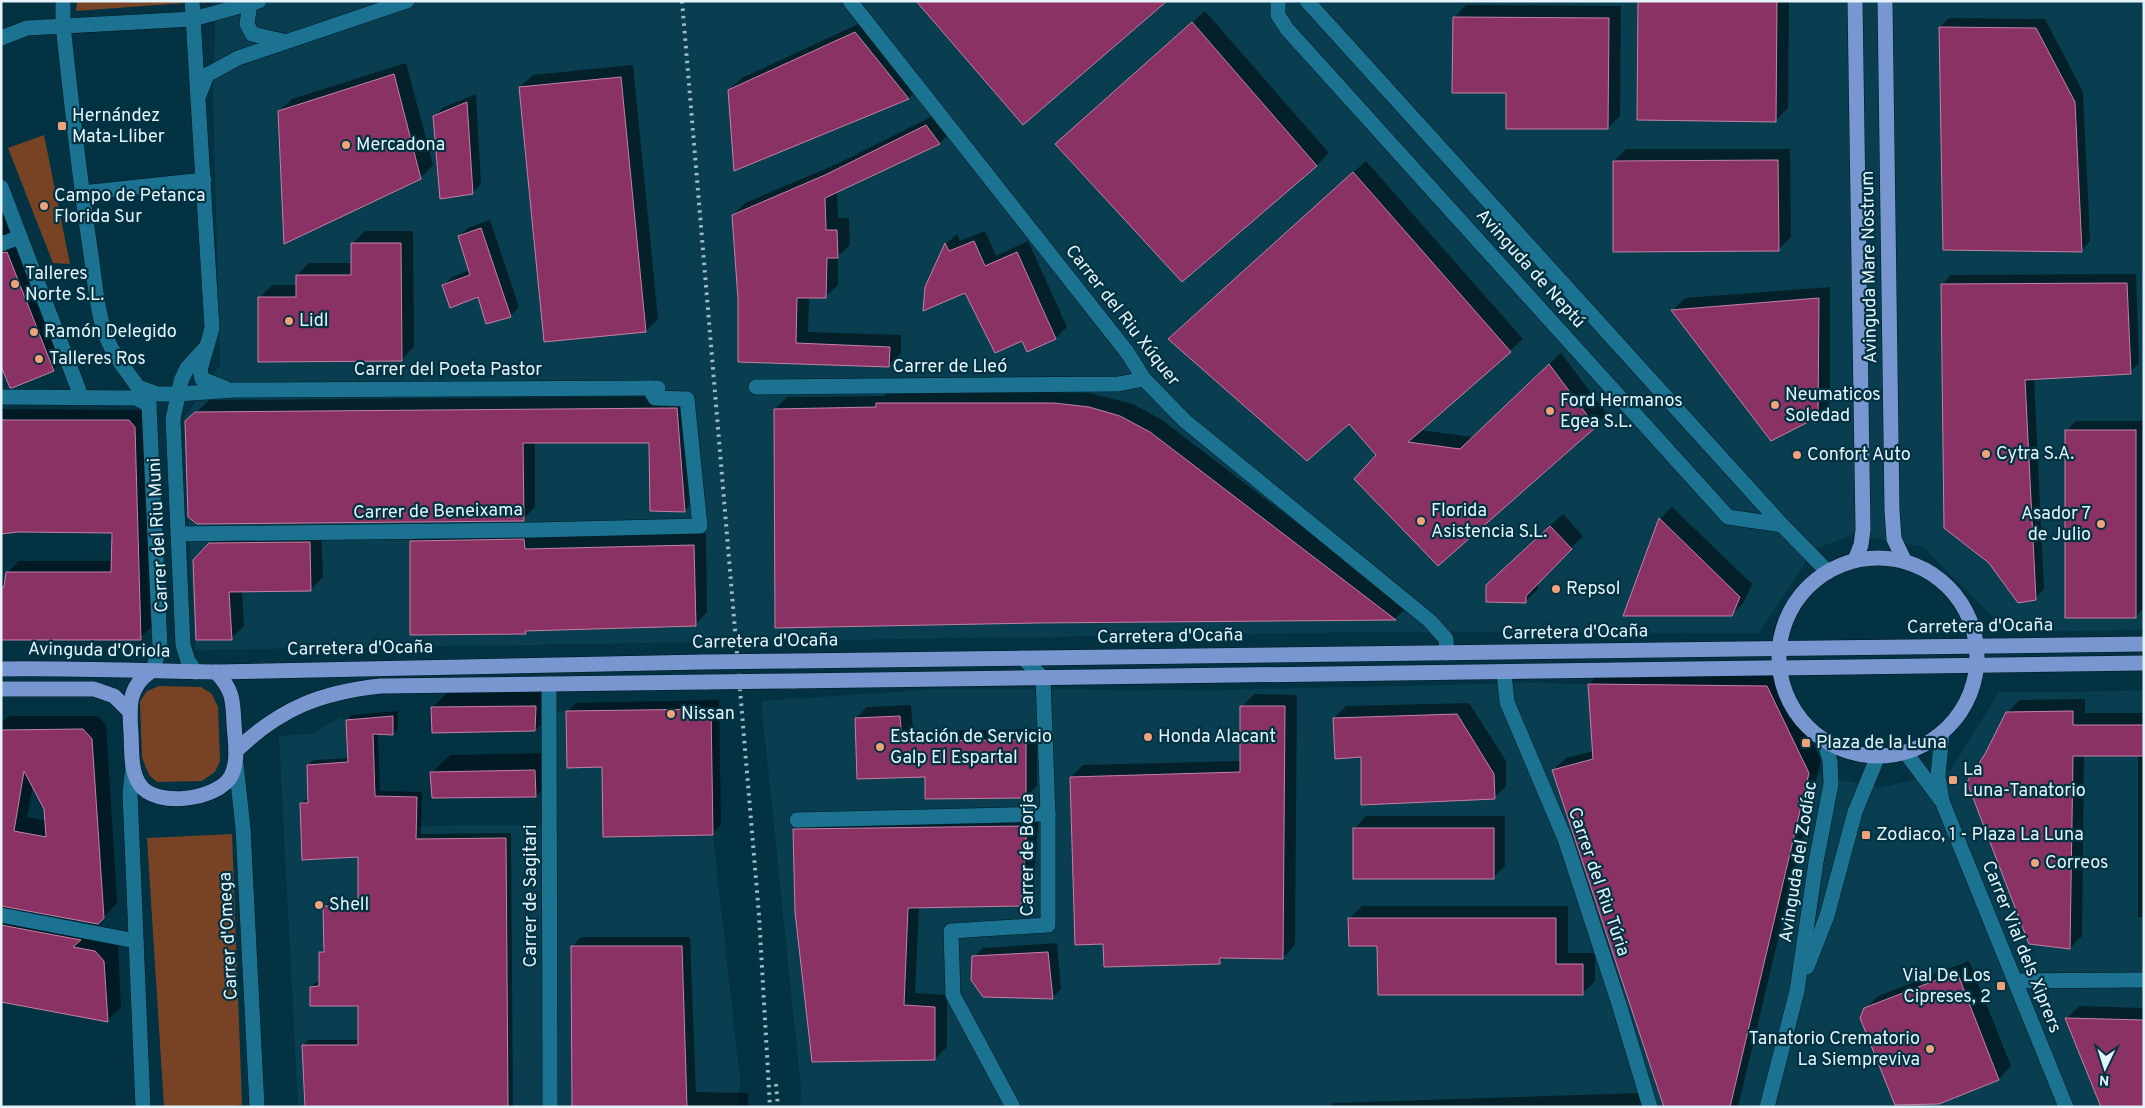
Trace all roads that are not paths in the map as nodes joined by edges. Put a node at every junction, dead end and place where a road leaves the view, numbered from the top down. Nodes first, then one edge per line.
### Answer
1 (63, 1) edge
2 (192, 1) edge
3 (407, 1) edge
4 (850, 1) edge
5 (1278, 1) edge
6 (1307, 1) edge
7 (1855, 1) edge
8 (1885, 1) edge
9 (254, 3) edge
10 (193, 19) junction
11 (64, 25) junction
12 (1, 38) edge
13 (286, 41) junction
14 (199, 95) junction
15 (204, 180) junction
16 (1, 187) edge
17 (82, 193) junction
18 (20, 237) junction
19 (1, 244) edge
20 (208, 346) junction
21 (1144, 379) junction
22 (756, 387) dead end
23 (141, 388) junction
24 (234, 390) junction
25 (178, 394) junction
26 (81, 396) junction
27 (1, 397) edge
28 (149, 405) junction
29 (1782, 525) junction
30 (700, 526) joint
31 (178, 534) junction
32 (1855, 560) junction
33 (1904, 560) junction
34 (1827, 571) junction
35 (2144, 644) edge
36 (1974, 645) junction
37 (1780, 648) junction
38 (1447, 653) junction
39 (1023, 658) junction
40 (2144, 663) edge
41 (1974, 667) junction
42 (1, 669) edge
43 (1781, 669) junction
44 (150, 672) junction
45 (196, 672) junction
46 (216, 672) junction
47 (1504, 674) junction
48 (1043, 678) junction
49 (550, 684) junction
50 (1, 689) edge
51 (130, 712) junction
52 (1942, 734) junction
53 (1824, 740) junction
54 (1906, 753) junction
55 (1878, 756) junction
56 (236, 757) junction
57 (133, 767) junction
58 (1942, 801) junction
59 (1048, 814) junction
60 (797, 820) dead end
61 (1, 915) edge
62 (136, 941) junction
63 (2144, 980) edge
64 (2015, 981) junction
65 (1797, 991) junction
66 (143, 1107) edge
67 (258, 1107) edge
68 (550, 1107) edge
69 (1013, 1107) edge
70 (1650, 1107) edge
71 (1767, 1107) edge
72 (2066, 1107) edge

1 - 11 street
2 - 10 street
3 - 13 street
4 - 21 street, Carrer del Riu Xúquer
5 - 29 street, Avinguda de Neptú
6 - 29 street, Avinguda de Neptú
7 - 32 main road, Avinguda Mare Nostrum
8 - 33 main road, Avinguda Mare Nostrum
9 - 10 street
9 - 13 street
10 - 11 street
10 - 14 street
11 - 12 street
11 - 17 street
13 - 14 street
14 - 15 street
15 - 17 street
15 - 20 street
16 - 18 street
17 - 23 street
18 - 19 street
18 - 26 street
20 - 24 street, Carrer del Poeta Pastor
20 - 25 street, Carrer del Riu Muni
21 - 22 street, Carrer de Lleó
21 - 38 street, Carrer del Riu Xúquer
23 - 25 street, Carrer del Poeta Pastor
23 - 28 street
24 - 25 street, Carrer del Poeta Pastor
24 - 30 street, Carrer del Poeta Pastor
25 - 31 street, Carrer del Riu Muni
26 - 27 street
26 - 28 street
28 - 44 street, Carrer del Riu Muni
29 - 34 street, Avinguda de Neptú
30 - 31 street, Carrer de Beneixama
31 - 45 street, Carrer del Riu Muni
32 - 33 main road
32 - 34 main road
33 - 36 main road
34 - 37 main road
35 - 36 main road, Carretera d'Ocaña
36 - 37 main road, Carretera d'Ocaña
36 - 41 main road
37 - 38 main road, Carretera d'Ocaña
37 - 43 main road
38 - 39 main road, Carretera d'Ocaña
39 - 46 main road, Carretera d'Ocaña, bridge
39 - 48 street
40 - 41 main road
41 - 43 main road
41 - 52 main road
42 - 44 main road, Avinguda d'Oriola
43 - 47 main road
43 - 53 main road
44 - 45 main road, Avinguda d'Oriola
44 - 51 main road
45 - 46 main road, Carretera d'Ocaña
46 - 56 main road, Carrer d'Omega
47 - 48 main road
47 - 70 street, Carrer del Riu Túria
48 - 49 main road, bridge
48 - 59 street, Carrer de Borja
49 - 56 main road
49 - 68 street, Carrer de Sagitari
50 - 51 main road
51 - 57 main road
52 - 54 main road
52 - 58 street, Carrer Vial dels Xiprers
53 - 55 main road
53 - 65 street, Avinguda del Zodíac
54 - 55 main road
54 - 58 street, Carrer Vial dels Xiprers
55 - 65 street, Avinguda del Zodíac
56 - 57 main road
56 - 67 street, Carrer d'Omega
57 - 62 street
58 - 64 street, Carrer Vial dels Xiprers
59 - 60 street
59 - 69 street, Carrer de Borja
61 - 62 street
62 - 66 street
63 - 64 street
64 - 72 street, Carrer Vial dels Xiprers
65 - 71 street, Avinguda del Zodíac

